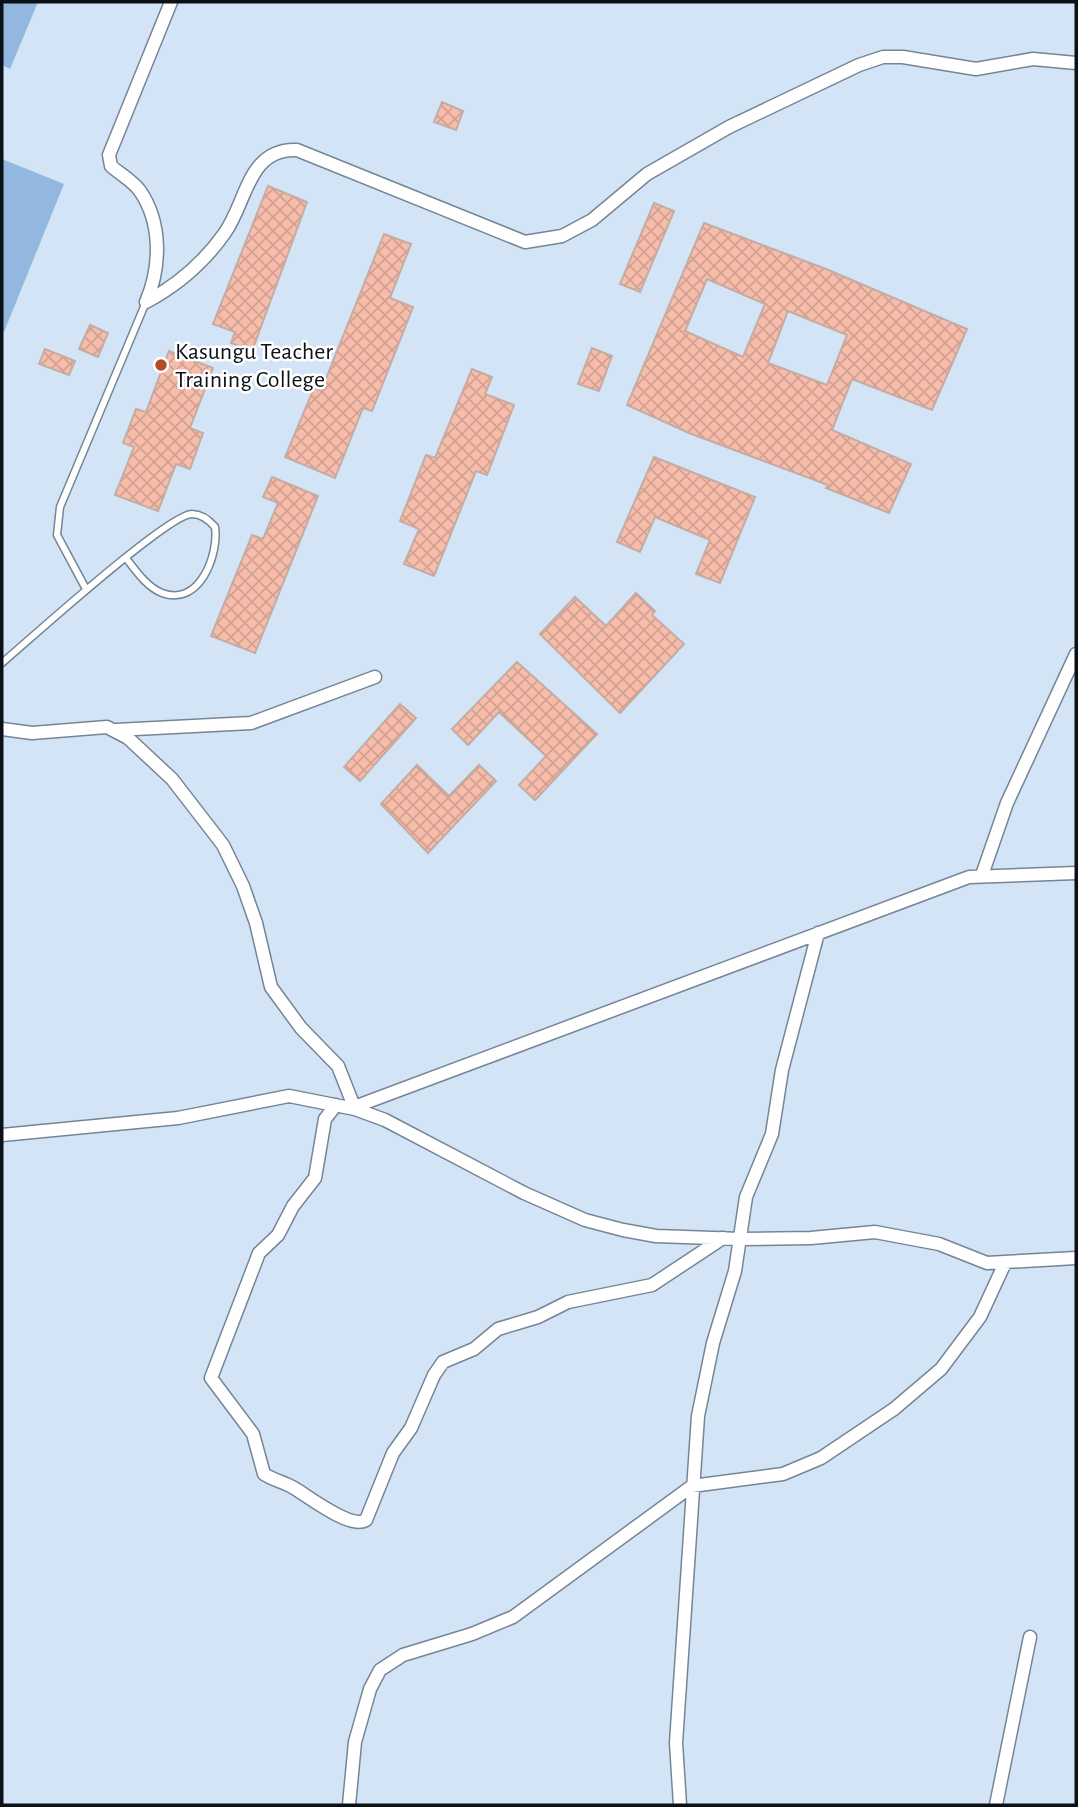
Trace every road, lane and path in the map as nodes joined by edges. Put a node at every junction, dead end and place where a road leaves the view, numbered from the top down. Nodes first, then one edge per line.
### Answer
1 (171, 2) edge
2 (1076, 63) edge
3 (146, 302) junction
4 (126, 558) junction
5 (86, 589) junction
6 (1076, 654) edge
7 (2, 663) edge
8 (375, 677) dead end
9 (2, 729) edge
10 (115, 730) junction
11 (1076, 873) edge
12 (982, 875) junction
13 (818, 933) junction
14 (336, 1105) junction
15 (354, 1108) junction
16 (2, 1135) edge
17 (724, 1238) junction
18 (741, 1239) junction
19 (1076, 1250) edge
20 (1071, 1258) edge
21 (1005, 1264) junction
22 (692, 1486) junction
23 (1030, 1637) dead end
24 (349, 1805) edge
25 (680, 1805) edge
26 (996, 1805) edge

1 - 3 street
2 - 3 street
3 - 5 lane
4 - 4 lane
4 - 5 lane
5 - 7 lane
6 - 12 street
8 - 10 street
9 - 10 street
10 - 15 street
11 - 12 street
12 - 13 street
13 - 15 street
13 - 18 street
14 - 15 street
14 - 16 street
14 - 17 street
15 - 17 street
17 - 18 street
18 - 21 street
18 - 22 street
19 - 20 street
20 - 21 street
21 - 22 street
22 - 24 street
22 - 25 street
23 - 26 street

